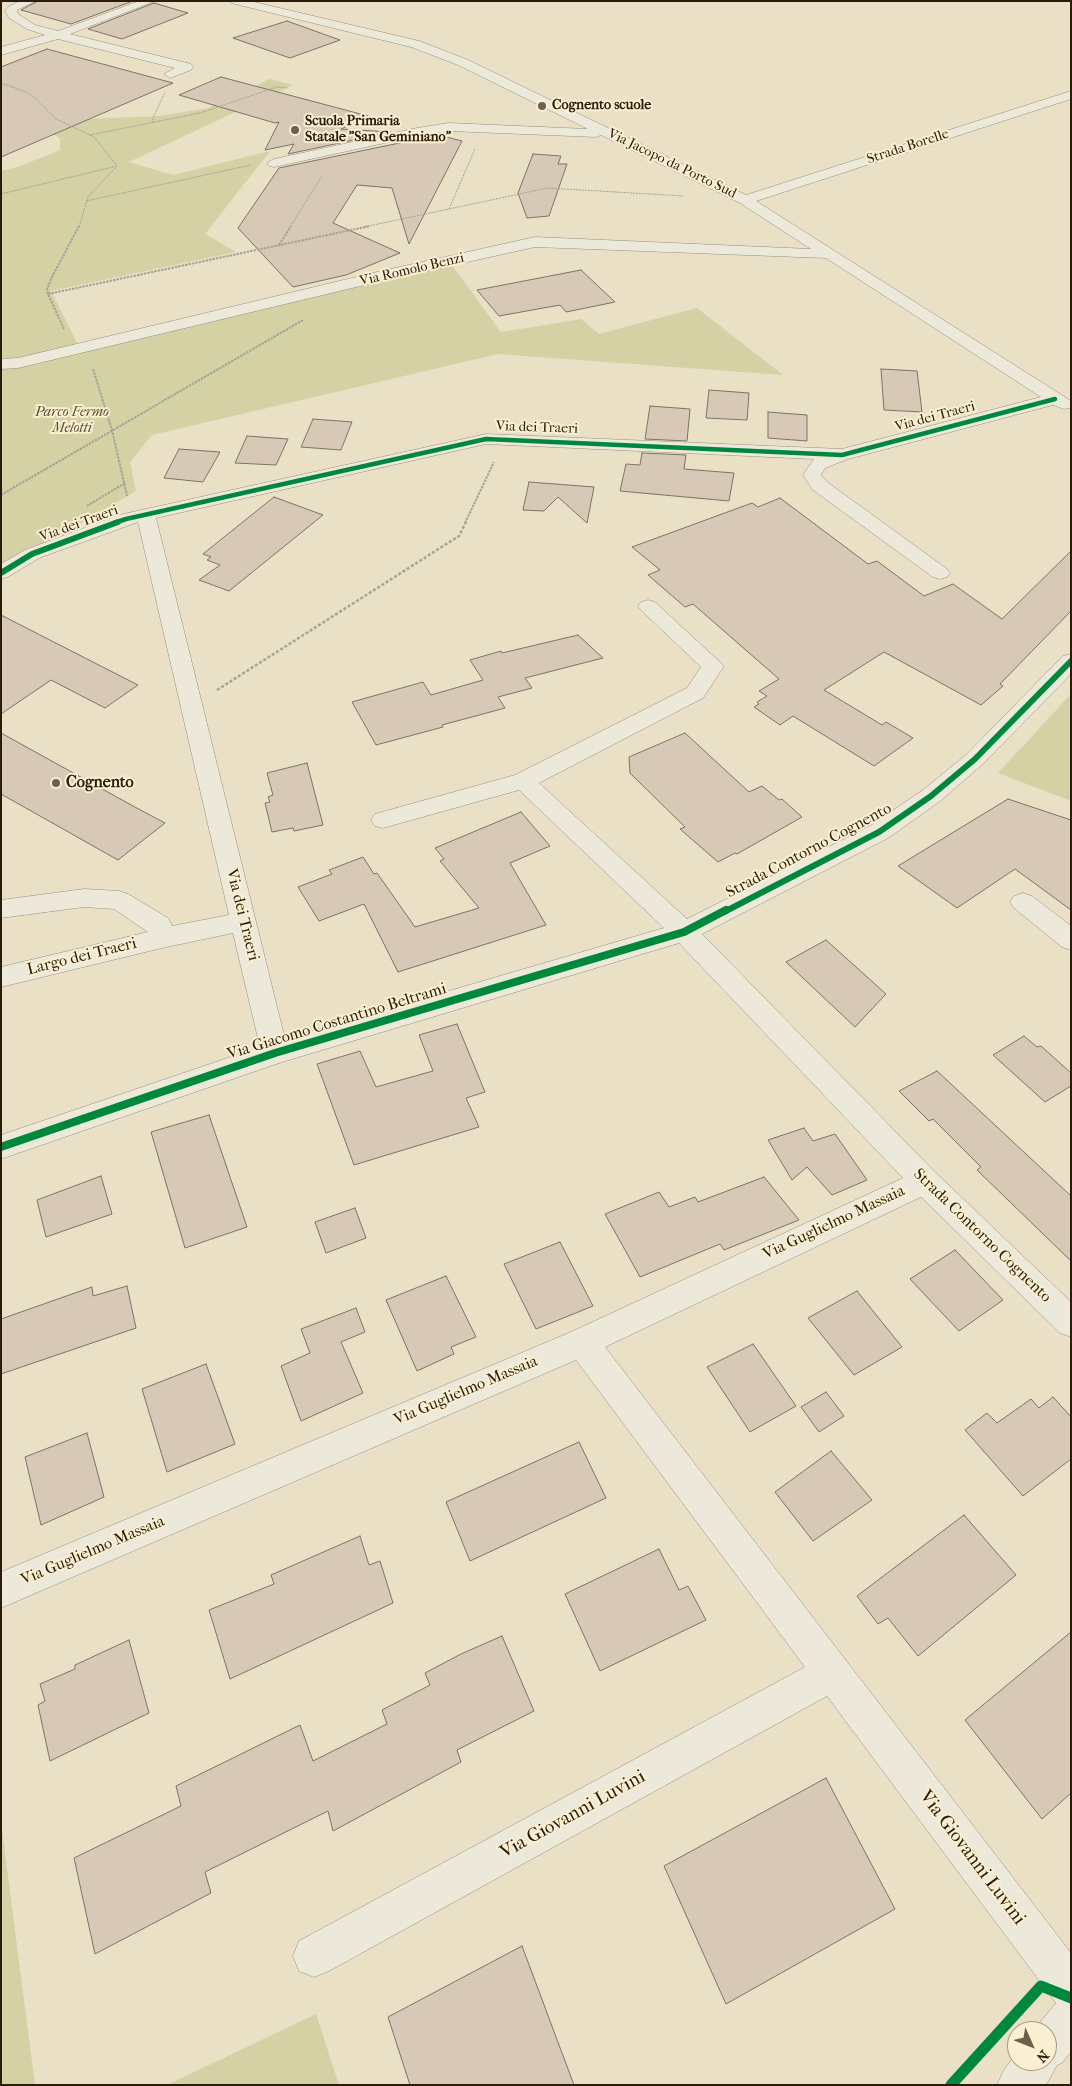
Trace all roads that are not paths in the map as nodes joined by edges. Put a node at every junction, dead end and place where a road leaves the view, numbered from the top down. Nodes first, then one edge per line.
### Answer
1 (32, 1) edge
2 (150, 1) edge
3 (236, 1) edge
4 (58, 35) junction
5 (1, 51) edge
6 (170, 74) dead end
7 (1071, 95) edge
8 (608, 133) junction
9 (274, 163) road end
10 (745, 200) junction
11 (830, 254) junction
12 (1, 364) edge
13 (1063, 404) edge
14 (842, 455) junction
15 (139, 517) junction
16 (1, 573) edge
17 (940, 573) dead end
18 (648, 606) dead end
19 (1071, 661) edge
20 (523, 781) junction
21 (383, 820) dead end
22 (1023, 902) dead end
23 (1, 909) edge
24 (244, 922) junction
25 (684, 932) junction
26 (162, 938) junction
27 (1071, 940) edge
28 (1, 977) edge
29 (275, 1053) junction
30 (1, 1147) edge
31 (925, 1181) junction
32 (1071, 1323) edge
33 (582, 1342) junction
34 (1, 1590) edge
35 (832, 1673) junction
36 (314, 1956) dead end
37 (1071, 1988) edge
38 (1071, 2018) edge
39 (1057, 2036) edge
40 (1030, 2071) edge
41 (1019, 2085) edge

1 - 4 street
2 - 4 street
3 - 8 street, Via Jacopo da Porto Sud
4 - 5 street
4 - 6 street
7 - 10 street, Strada Borelle
8 - 9 street
8 - 10 street, Via Jacopo da Porto Sud
10 - 11 street, Via Jacopo da Porto Sud
11 - 12 street, Via Romolo Benzi
11 - 13 street, Via Jacopo da Porto Sud
13 - 14 street, Via dei Traeri
14 - 15 street, Via dei Traeri
14 - 17 street, Via dei Traeri
15 - 16 street, Via dei Traeri
15 - 24 street, Via dei Traeri
18 - 20 street
19 - 25 street, Strada Contorno Cognento
20 - 21 street
20 - 25 street, Strada Contorno Cognento
22 - 27 street
23 - 26 street, Largo dei Traeri
24 - 26 street, Largo dei Traeri
24 - 29 street, Via dei Traeri
25 - 29 street, Via Giacomo Costantino Beltrami
25 - 31 street, Strada Contorno Cognento
26 - 28 street, Largo dei Traeri
29 - 30 street, Via Giacomo Costantino Beltrami
31 - 32 street, Strada Contorno Cognento
31 - 33 street, Via Guglielmo Massaia
33 - 34 street, Via Guglielmo Massaia
33 - 35 street, Via Giovanni Luvini
35 - 36 street, Via Giovanni Luvini
35 - 37 street, Via Giovanni Luvini
38 - 39 street
40 - 41 street

